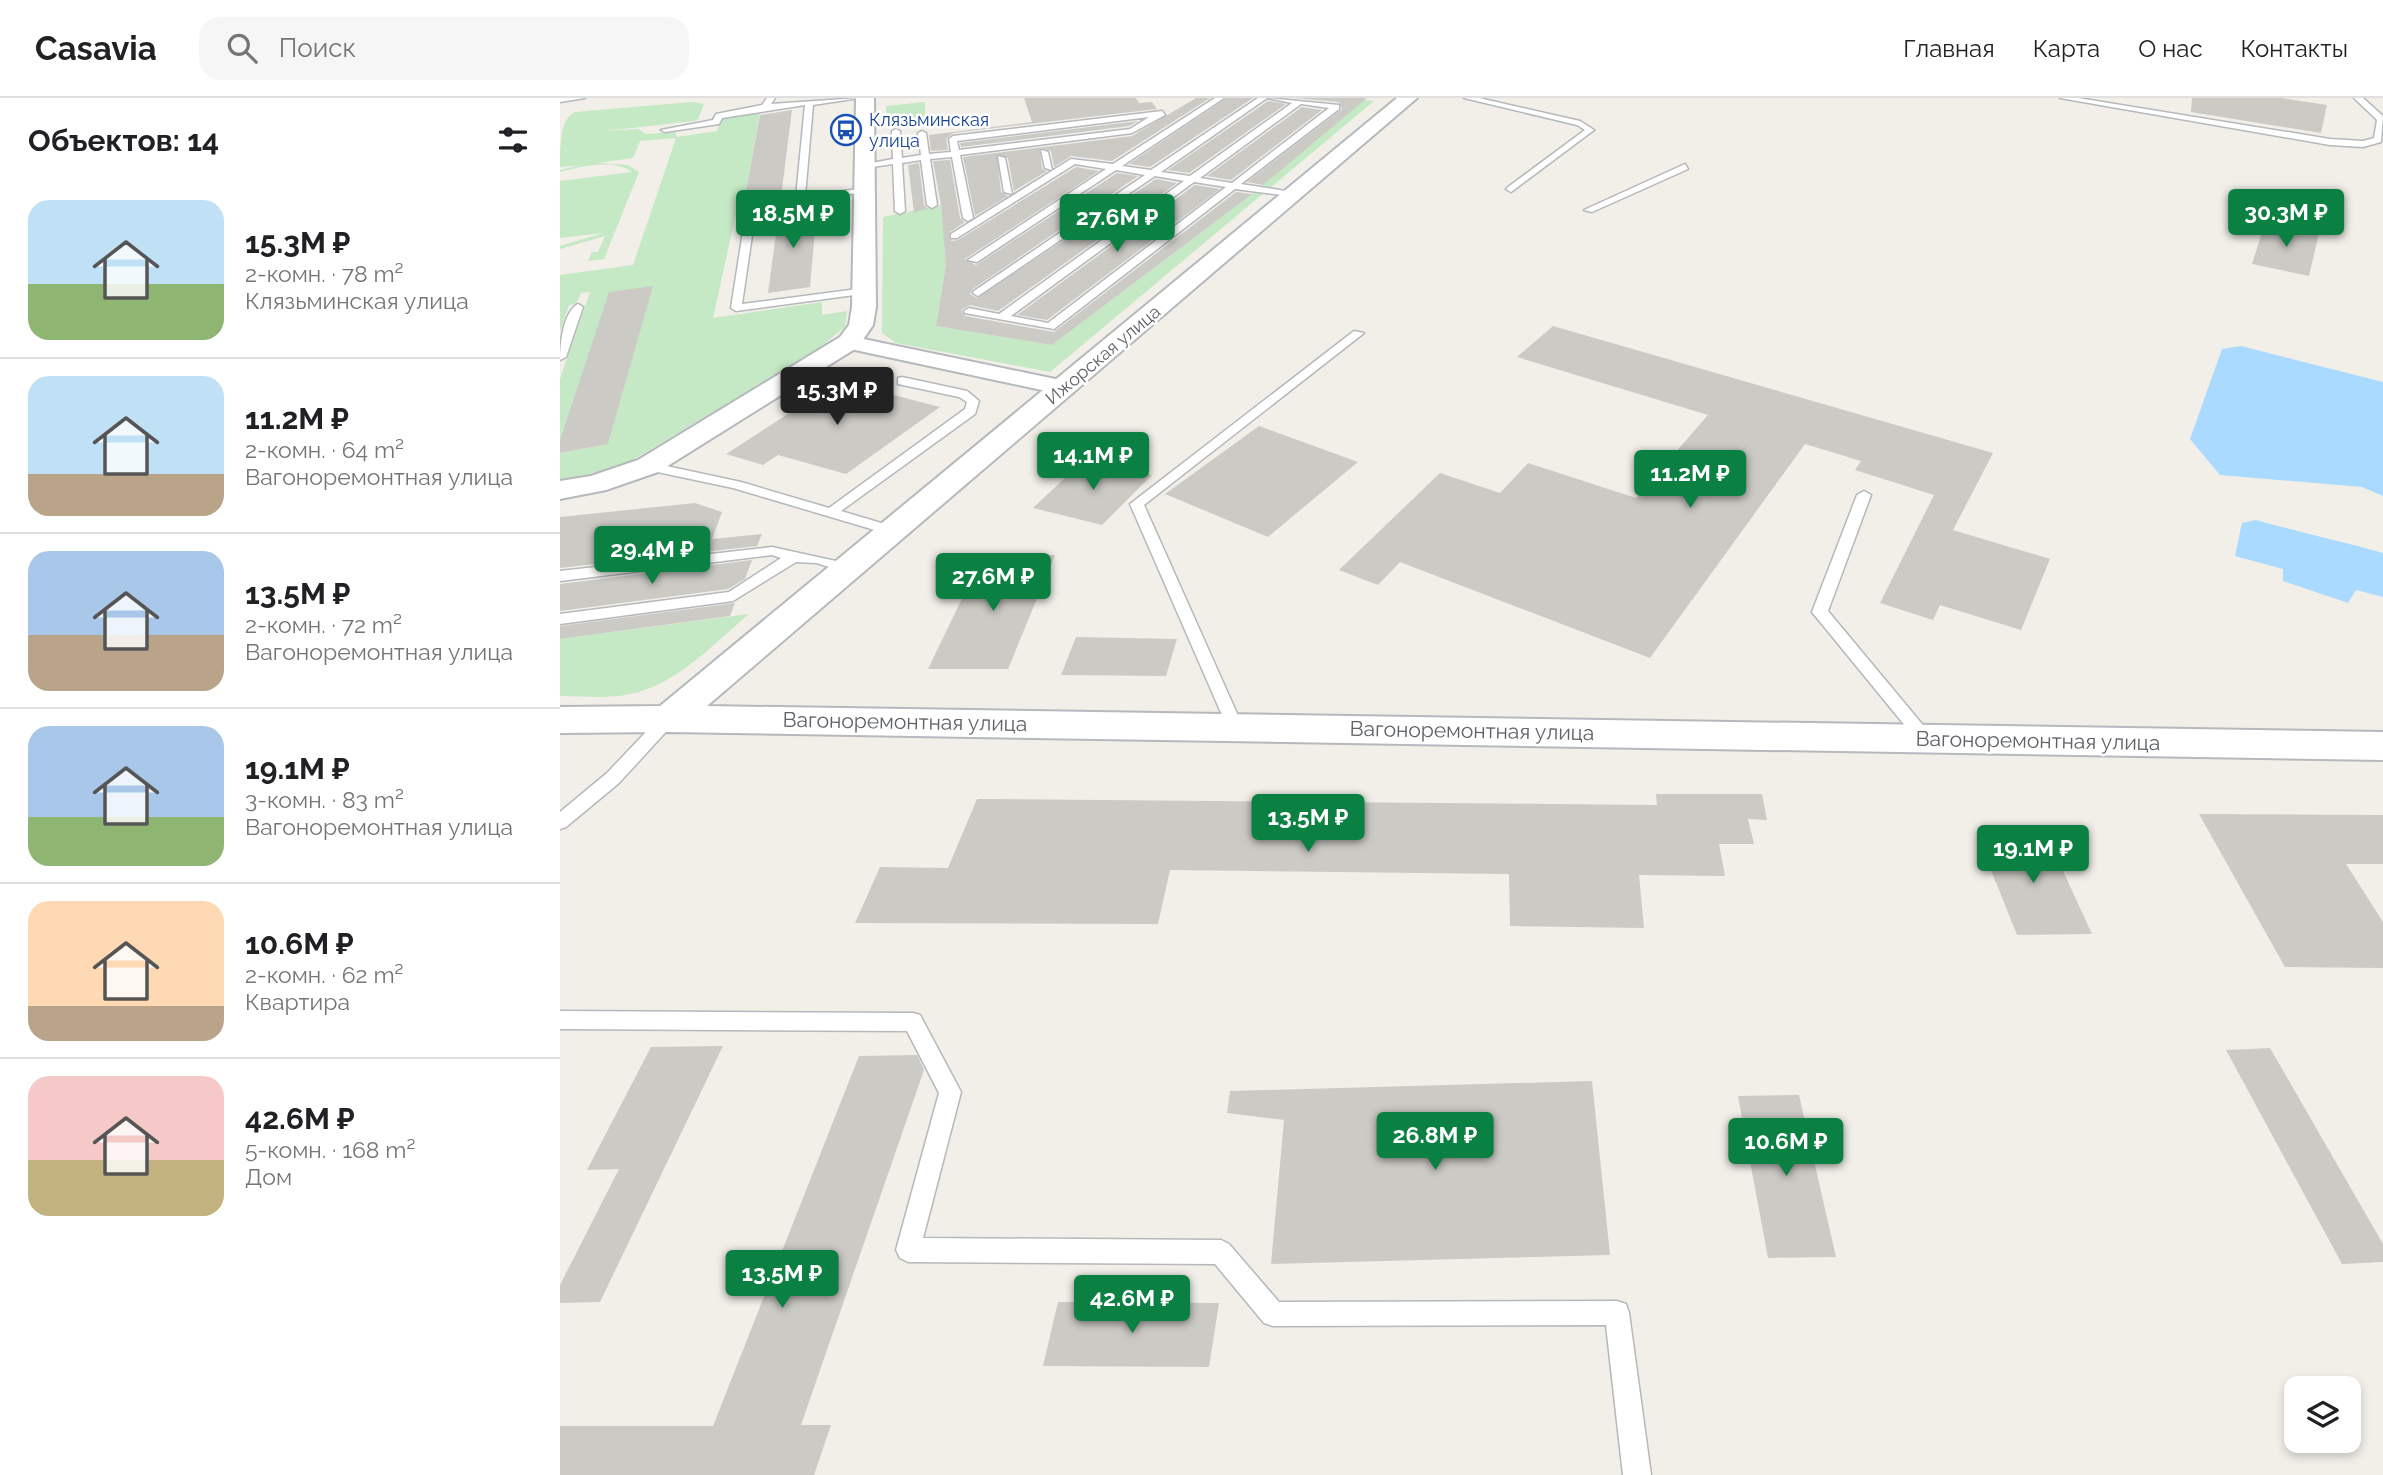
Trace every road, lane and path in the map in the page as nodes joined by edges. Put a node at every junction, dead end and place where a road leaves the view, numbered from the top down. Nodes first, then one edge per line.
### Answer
1 (581, 98) edge
2 (771, 98) edge
3 (855, 98) edge
4 (865, 98) edge
5 (1220, 98) edge
6 (1263, 98) edge
7 (1270, 98) edge
8 (1408, 98) edge
9 (1468, 98) edge
10 (2064, 98) edge
11 (2358, 98) edge
12 (560, 100) edge
13 (1299, 102) junction
14 (809, 103) junction
15 (765, 107) junction
16 (665, 130) dead end
17 (896, 131) dead end
18 (1132, 131) junction
19 (922, 133) dead end
20 (1044, 152) junction
21 (927, 158) junction
22 (1002, 158) junction
23 (956, 159) junction
24 (898, 161) junction
25 (865, 165) junction
26 (1114, 167) junction
27 (1685, 167) dead end
28 (1049, 168) dead end
29 (1153, 174) junction
30 (1192, 180) junction
31 (1233, 186) junction
32 (1511, 188) dead end
33 (866, 191) junction
34 (1009, 192) dead end
35 (1293, 195) junction
36 (800, 200) junction
37 (932, 205) dead end
38 (1589, 210) dead end
39 (900, 211) dead end
40 (968, 218) dead end
41 (954, 236) dead end
42 (973, 260) dead end
43 (865, 291) junction
44 (978, 293) dead end
45 (578, 307) dead end
46 (969, 311) dead end
47 (1002, 317) junction
48 (1358, 332) dead end
49 (849, 342) junction
50 (560, 357) edge
51 (902, 381) dead end
52 (1065, 388) junction
53 (648, 466) junction
54 (560, 490) edge
55 (1864, 495) dead end
56 (829, 514) junction
57 (893, 531) junction
58 (793, 557) junction
59 (849, 568) junction
60 (560, 576) edge
61 (560, 619) edge
62 (668, 719) junction
63 (560, 720) edge
64 (1235, 727) junction
65 (1926, 740) junction
66 (2383, 746) edge
67 (560, 822) edge
68 (560, 1020) edge
69 (1637, 1475) edge

1 - 12 lane
2 - 15 lane
3 - 14 lane
4 - 25 street
5 - 26 lane
6 - 29 lane
7 - 13 lane
8 - 35 street, Ижорская улица
9 - 32 lane
10 - 11 lane
13 - 30 lane
13 - 31 lane
14 - 15 lane
14 - 36 lane
15 - 16 lane
17 - 24 lane
18 - 20 lane
18 - 23 lane
18 - 23 lane
19 - 21 lane
20 - 22 lane
20 - 28 lane
21 - 23 lane
21 - 24 lane
21 - 37 lane
22 - 23 lane
22 - 34 lane
23 - 40 lane
24 - 25 lane
24 - 39 lane
25 - 33 street
26 - 29 lane
26 - 41 lane
26 - 42 lane
27 - 38 lane
29 - 30 lane
29 - 44 lane
30 - 31 lane
30 - 47 lane
31 - 35 lane
31 - 47 lane
33 - 36 lane
33 - 43 street
35 - 52 street, Ижорская улица
36 - 43 lane
43 - 49 street
45 - 50 lane
46 - 47 lane
48 - 64 lane
49 - 52 street
49 - 53 street
51 - 56 lane
52 - 57 street, Ижорская улица
53 - 54 street
53 - 56 lane
55 - 65 lane
56 - 57 lane
57 - 59 street, Ижорская улица
58 - 59 lane
58 - 60 lane
58 - 61 lane
59 - 62 street, Ижорская улица
62 - 63 street, Вагоноремонтная улица
62 - 64 street, Вагоноремонтная улица
62 - 67 lane
64 - 65 street, Вагоноремонтная улица
65 - 66 street, Вагоноремонтная улица
68 - 69 lane

